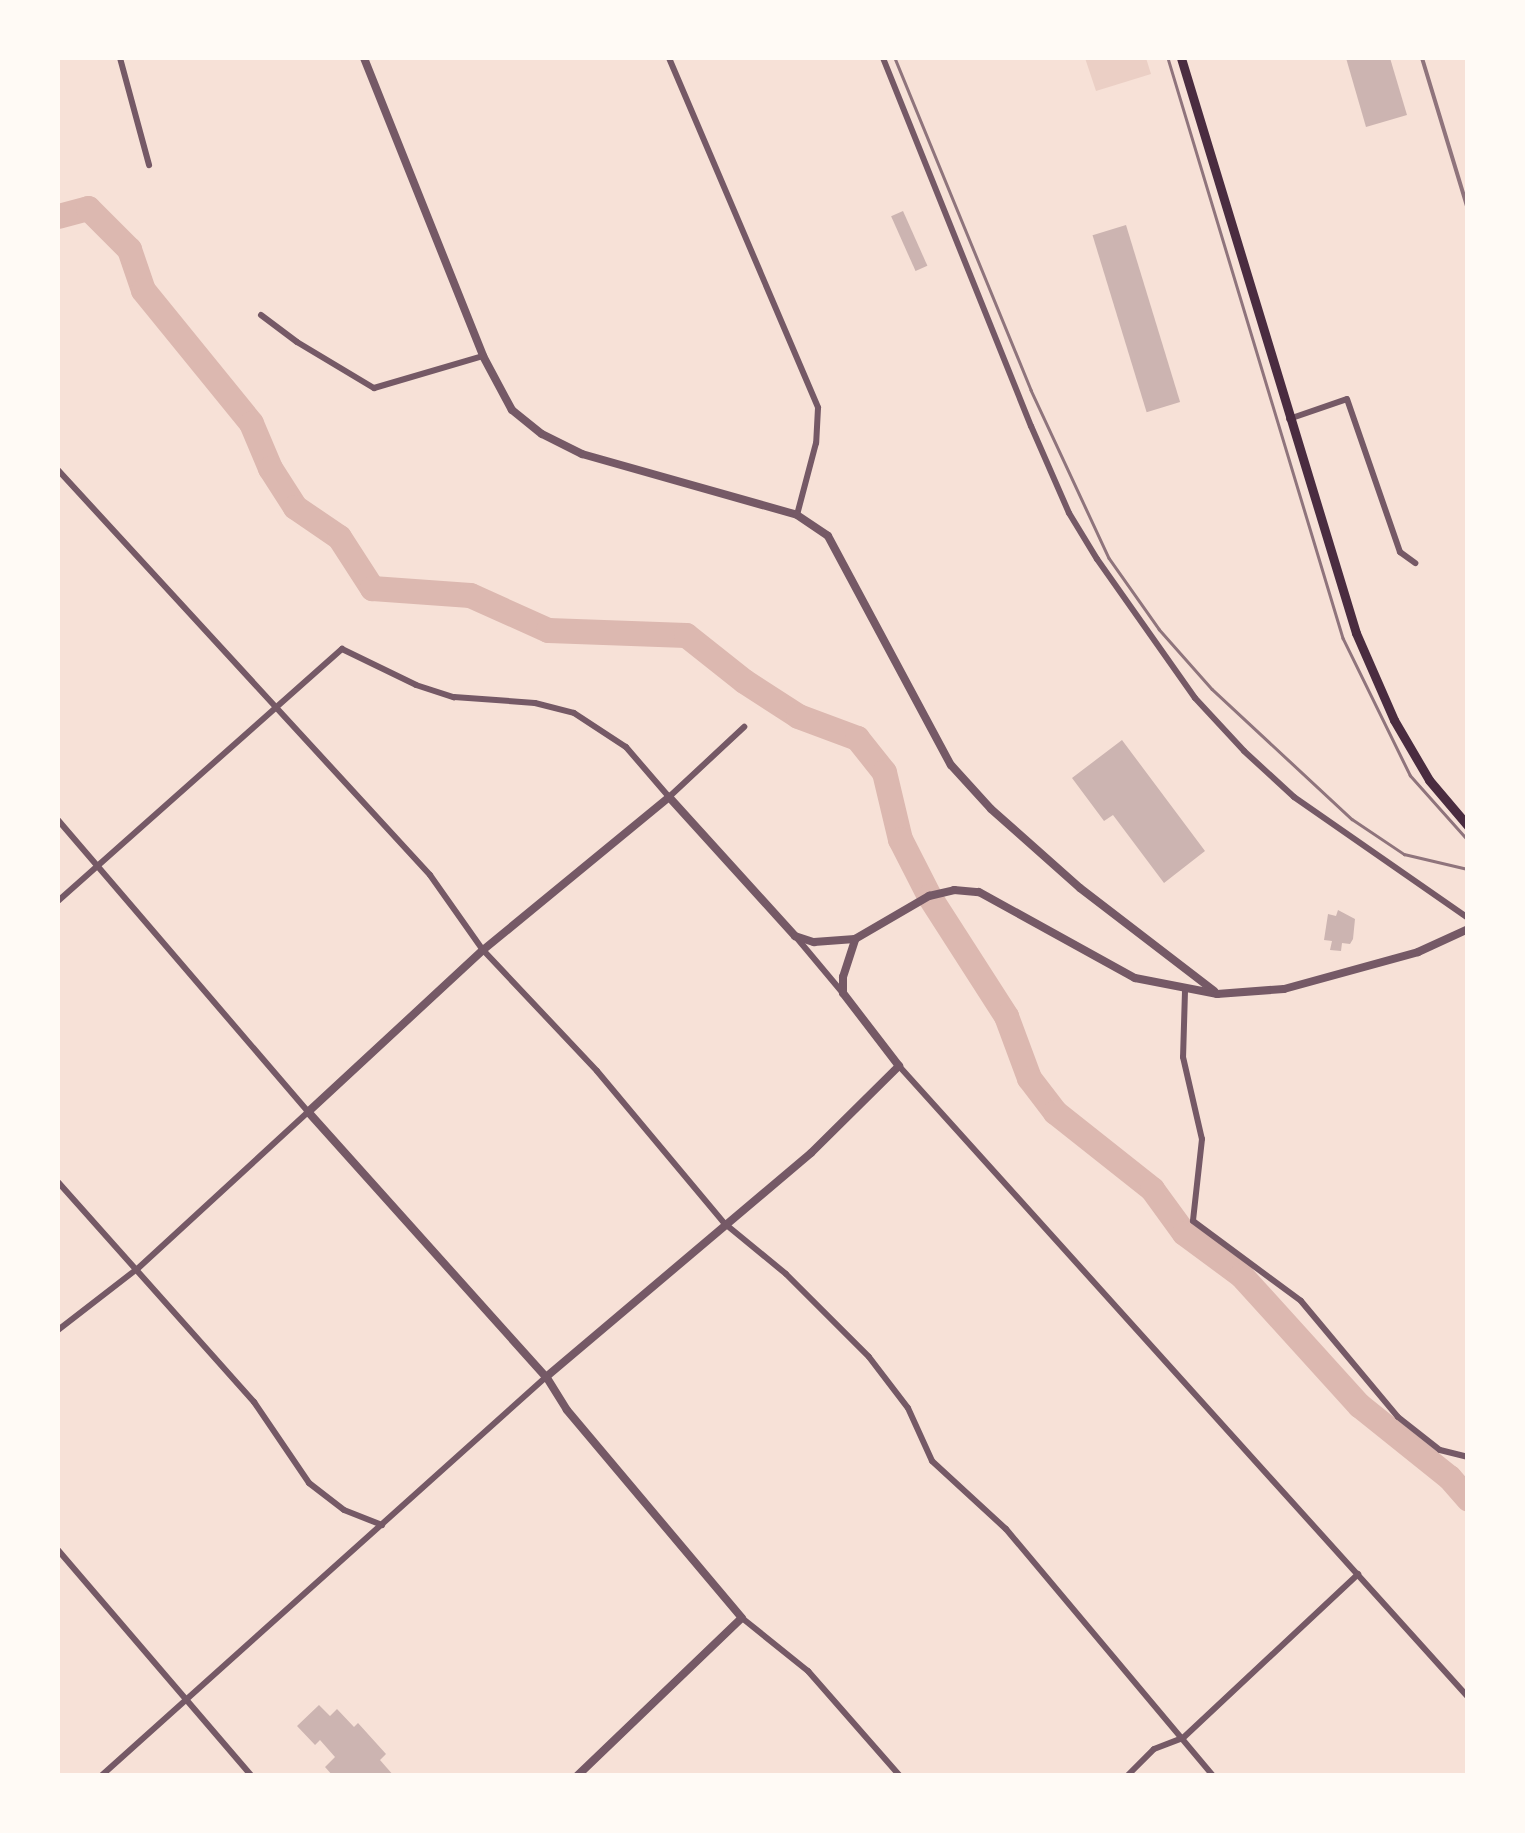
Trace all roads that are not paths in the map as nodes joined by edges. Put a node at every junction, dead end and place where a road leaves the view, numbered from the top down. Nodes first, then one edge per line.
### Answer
1 (120, 58) edge
2 (366, 58) edge
3 (669, 58) edge
4 (882, 58) edge
5 (1181, 58) edge
6 (150, 165) dead end
7 (261, 315) dead end
8 (483, 356) junction
9 (1289, 418) junction
10 (58, 470) edge
11 (796, 515) junction
12 (1415, 563) dead end
13 (274, 710) junction
14 (744, 728) dead end
15 (669, 796) junction
16 (58, 820) edge
17 (1468, 826) edge
18 (98, 864) junction
19 (58, 902) edge
20 (1468, 918) edge
21 (1468, 929) edge
22 (796, 936) junction
23 (855, 939) junction
24 (484, 950) junction
25 (1185, 991) junction
26 (843, 993) junction
27 (1218, 994) junction
28 (899, 1066) junction
29 (308, 1112) junction
30 (58, 1182) edge
31 (724, 1223) junction
32 (137, 1268) junction
33 (58, 1330) edge
34 (546, 1377) junction
35 (1468, 1457) edge
36 (382, 1526) junction
37 (58, 1550) edge
38 (1358, 1574) junction
39 (742, 1618) junction
40 (1468, 1698) edge
41 (188, 1700) junction
42 (1183, 1738) junction
43 (101, 1776) edge
44 (252, 1776) edge
45 (577, 1776) edge
46 (900, 1776) edge
47 (1127, 1776) edge
48 (1213, 1776) edge

1 - 6 street
2 - 8 street
3 - 11 street
4 - 20 street
5 - 9 main road
7 - 8 street
8 - 11 street
9 - 12 street
9 - 17 main road
10 - 13 street
11 - 27 street
13 - 15 street
13 - 18 street
13 - 24 street
14 - 15 street
15 - 22 street
15 - 24 street
16 - 18 street
18 - 19 street
18 - 29 street
21 - 27 street
22 - 23 street
22 - 26 street
23 - 25 street
23 - 26 street
24 - 29 street
24 - 31 street
25 - 27 street
25 - 35 street
26 - 28 street
28 - 31 street
28 - 38 street
29 - 32 street
29 - 34 street
30 - 32 street
31 - 34 street
31 - 42 street
32 - 33 street
32 - 36 street
34 - 36 street
34 - 39 street
36 - 41 street
37 - 41 street
38 - 40 street
38 - 42 street
39 - 45 street
39 - 46 street
41 - 43 street
41 - 44 street
42 - 47 street
42 - 48 street

